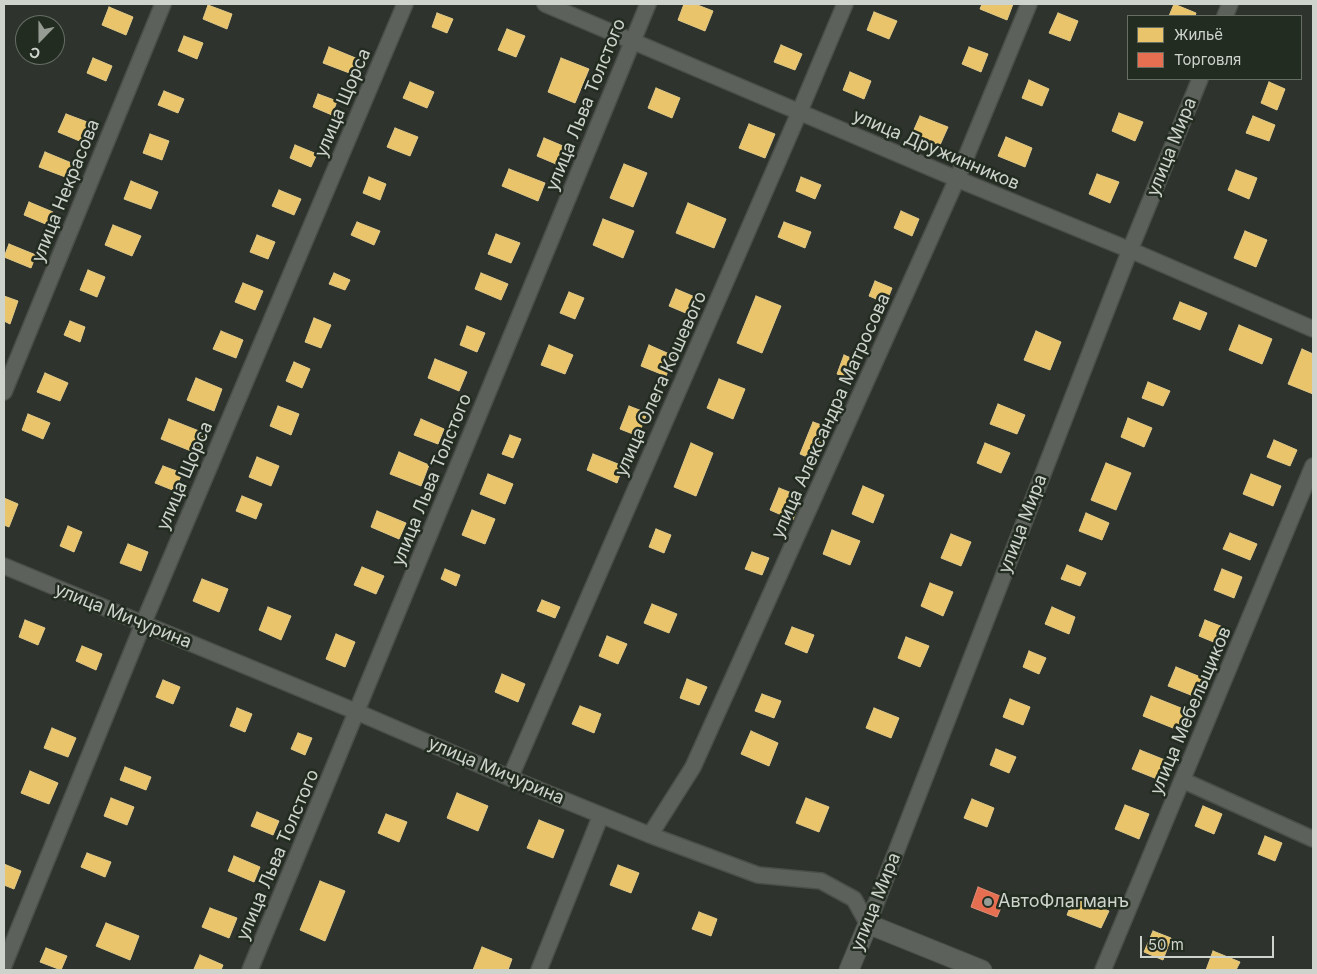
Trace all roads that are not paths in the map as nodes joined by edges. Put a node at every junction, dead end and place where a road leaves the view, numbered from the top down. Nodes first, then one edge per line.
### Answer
1 (163, 4) edge
2 (405, 4) edge
3 (545, 4) edge
4 (648, 4) edge
5 (844, 4) edge
6 (1029, 4) edge
7 (633, 41) junction
8 (1200, 80) edge
9 (799, 113) junction
10 (957, 179) junction
11 (1130, 250) junction
12 (1313, 329) edge
13 (4, 392) edge
14 (1313, 466) edge
15 (4, 566) edge
16 (143, 624) junction
17 (357, 712) junction
18 (510, 778) junction
19 (1182, 780) junction
20 (601, 816) junction
21 (650, 835) junction
22 (1313, 839) edge
23 (868, 924) junction
24 (4, 965) edge
25 (250, 970) edge
26 (539, 970) edge
27 (848, 970) edge
28 (982, 970) edge
29 (1103, 970) edge

1 - 13 street, улица Некрасова
2 - 16 street, улица Щорса
3 - 7 street, улица Дружинников
4 - 7 street, улица Льва Толстого
5 - 9 street, улица Олега Кошевого
6 - 10 street, улица Александра Матросова
7 - 9 street, улица Дружинников
7 - 17 street, улица Льва Толстого
8 - 11 street, улица Мира
9 - 10 street, улица Дружинников
9 - 18 street, улица Олега Кошевого
10 - 11 street, улица Дружинников
10 - 21 street, улица Александра Матросова
11 - 12 street, улица Дружинников
11 - 23 street, улица Мира
14 - 19 street, улица Мебельщиков
15 - 16 street, улица Мичурина
16 - 17 street, улица Мичурина
16 - 24 street, улица Щорса
17 - 18 street, улица Мичурина
17 - 25 street, улица Льва Толстого
18 - 20 street, улица Мичурина
19 - 22 street
19 - 29 street, улица Мебельщиков
20 - 21 street, улица Мичурина
20 - 26 street
21 - 23 street, улица Мичурина
23 - 27 street, улица Мира
23 - 28 street

